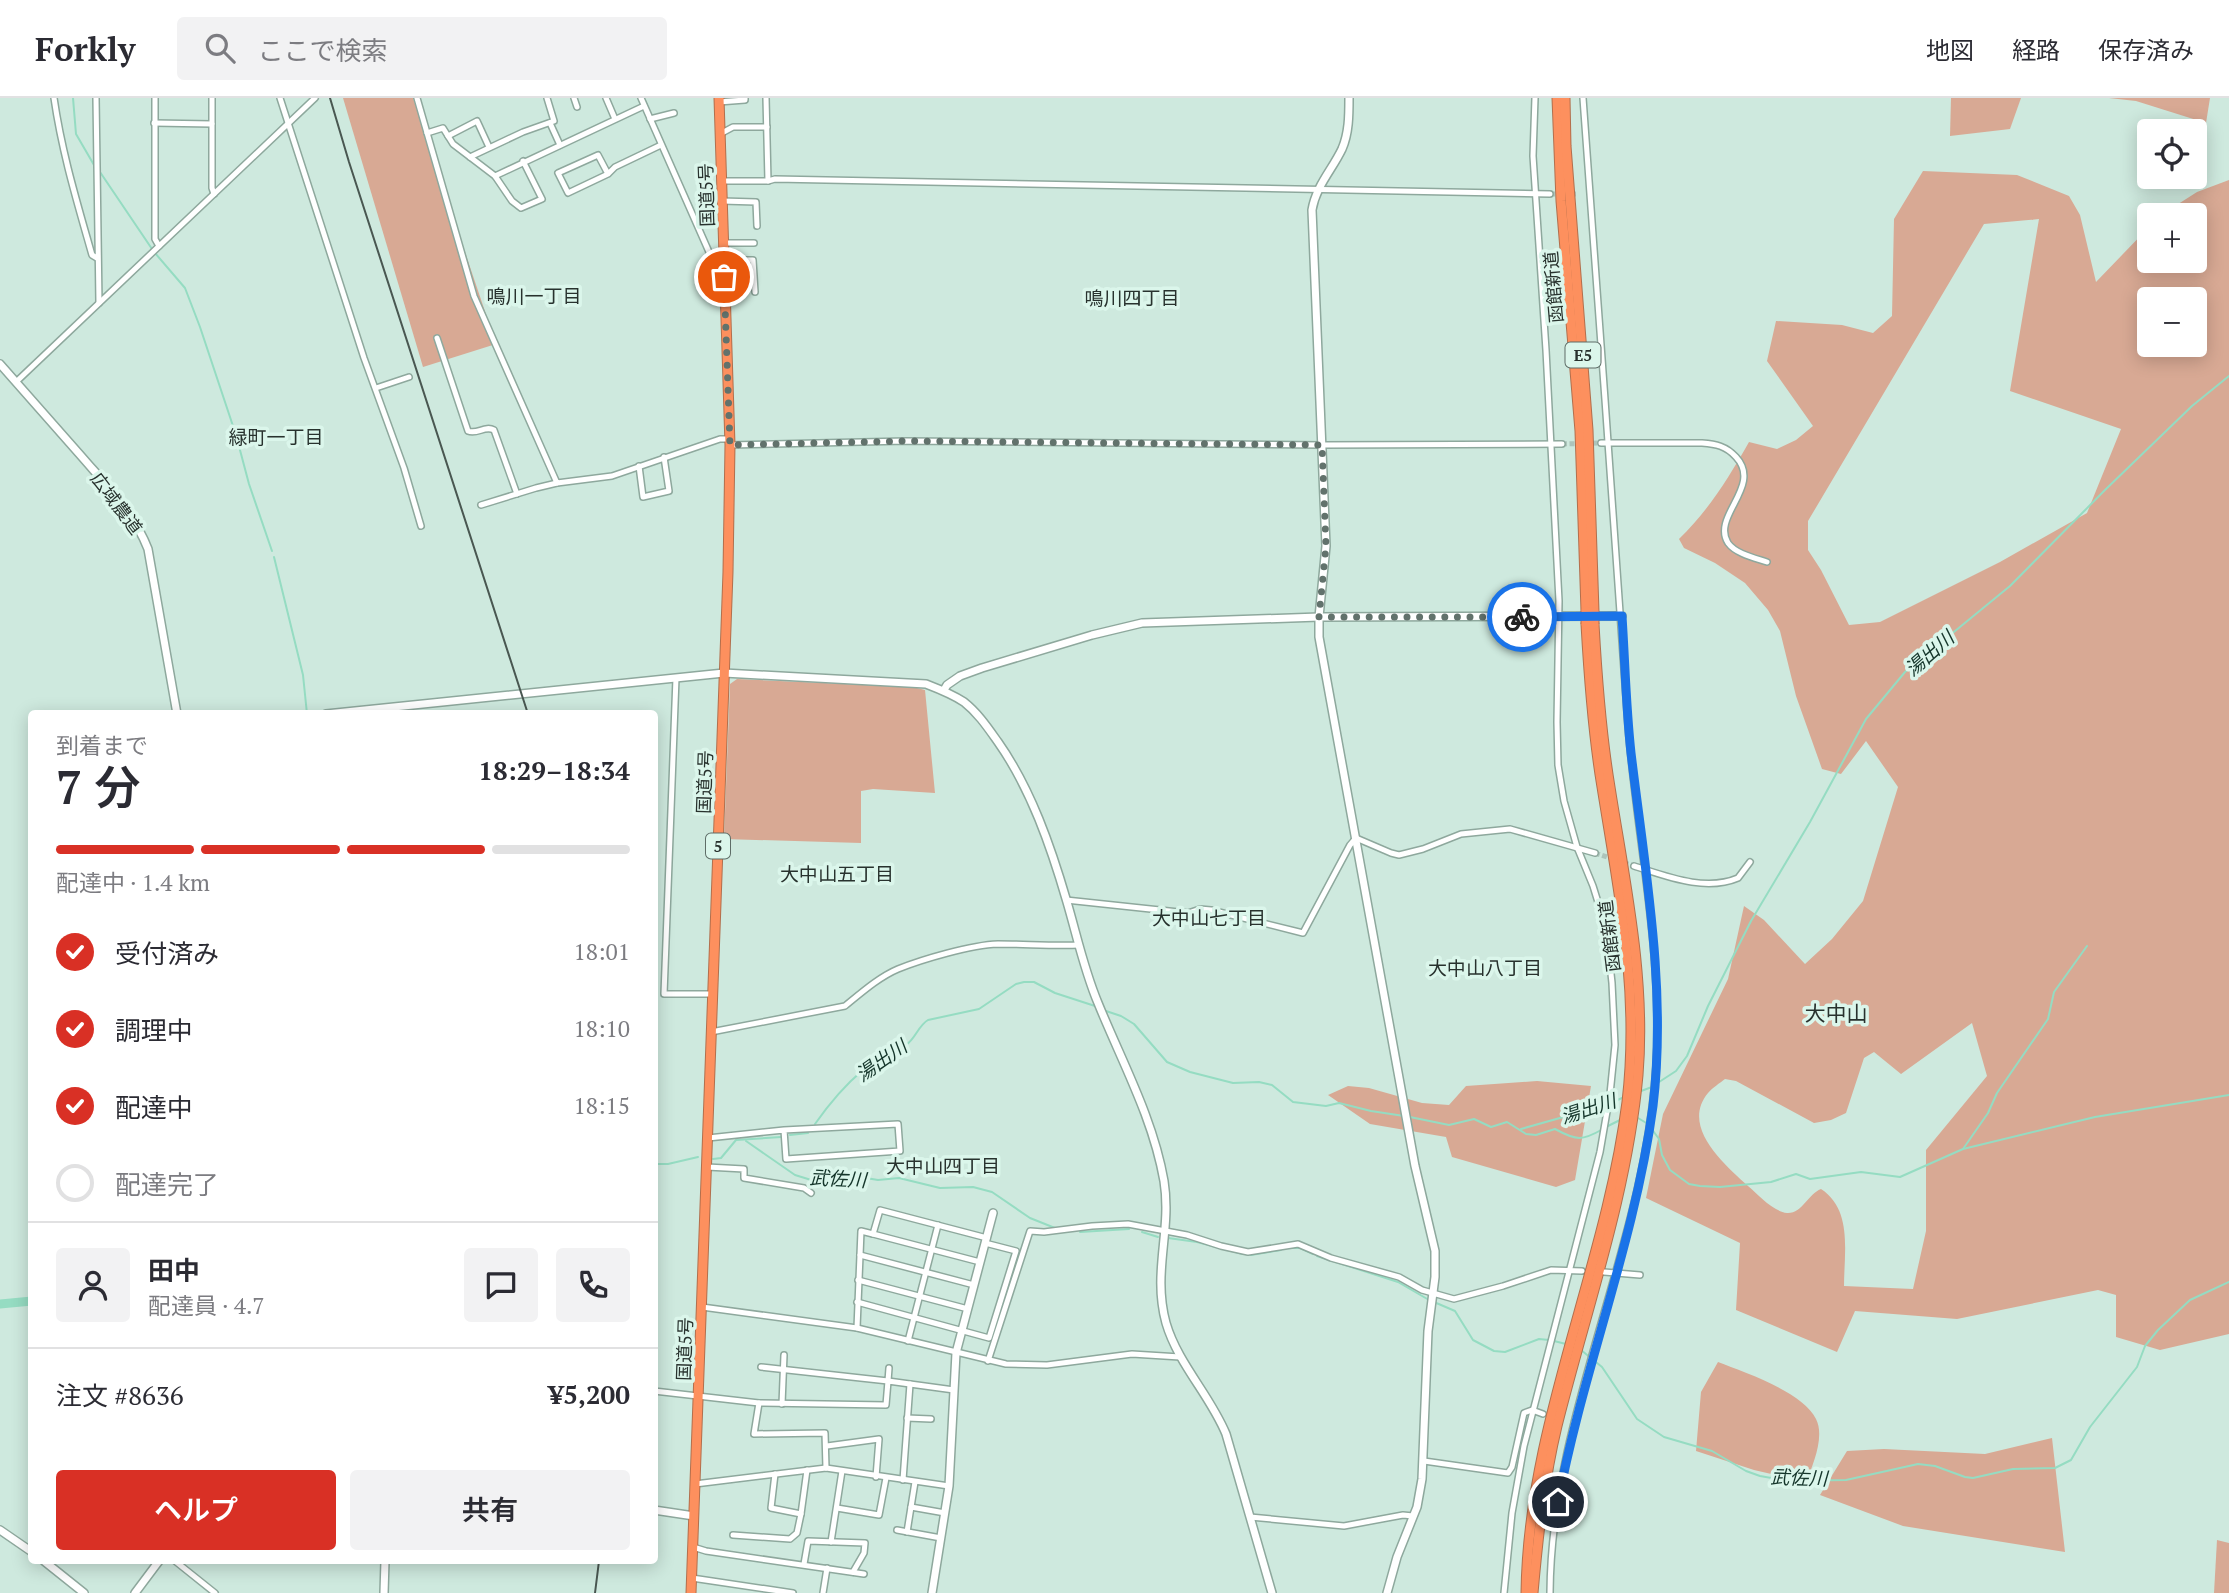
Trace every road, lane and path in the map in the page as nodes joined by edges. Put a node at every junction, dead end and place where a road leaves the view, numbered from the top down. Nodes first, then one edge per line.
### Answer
1 (54, 98) edge
2 (96, 98) edge
3 (155, 98) edge
4 (212, 98) edge
5 (280, 98) edge
6 (315, 98) edge
7 (417, 98) edge
8 (547, 98) edge
9 (574, 98) edge
10 (606, 98) edge
11 (641, 98) edge
12 (745, 98) edge
13 (766, 98) edge
14 (1349, 98) edge
15 (1535, 98) edge
16 (1557, 98) edge
17 (1565, 98) edge
18 (1583, 98) edge
19 (719, 100) edge
20 (644, 106) junction
21 (577, 107) dead end
22 (674, 113) dead end
23 (615, 119) junction
24 (650, 119) junction
25 (155, 123) junction
26 (550, 123) junction
27 (212, 124) junction
28 (288, 124) junction
29 (767, 127) junction
30 (427, 133) junction
31 (720, 134) junction
32 (448, 136) junction
33 (559, 145) junction
34 (661, 145) junction
35 (489, 147) junction
36 (470, 157) junction
37 (523, 161) junction
38 (608, 174) junction
39 (495, 176) junction
40 (721, 181) junction
41 (768, 181) junction
42 (1317, 191) junction
43 (1536, 193) junction
44 (214, 194) junction
45 (1550, 194) tunnel mouth
46 (722, 201) junction
47 (757, 226) dead end
48 (723, 243) junction
49 (754, 243) dead end
50 (159, 246) junction
51 (97, 258) junction
52 (724, 265) junction
53 (755, 292) dead end
54 (99, 303) junction
55 (437, 338) dead end
56 (0, 364) edge
57 (409, 377) dead end
58 (16, 382) junction
59 (376, 388) junction
60 (729, 442) junction
61 (1601, 443) tunnel mouth
62 (1608, 443) junction
63 (1552, 444) junction
64 (1562, 444) tunnel mouth
65 (1322, 445) junction
66 (664, 457) junction
67 (639, 466) junction
68 (557, 483) junction
69 (517, 494) junction
70 (481, 505) dead end
71 (421, 526) dead end
72 (1767, 562) dead end
73 (1590, 612) junction
74 (1622, 616) junction
75 (1319, 617) junction
76 (1560, 617) junction
77 (724, 673) junction
78 (676, 678) junction
79 (944, 690) junction
80 (176, 710) edge
81 (365, 710) edge
82 (1356, 838) junction
83 (1577, 847) junction
84 (1595, 853) tunnel mouth
85 (1749, 862) dead end
86 (1634, 866) tunnel mouth
87 (1645, 869) junction
88 (1066, 900) junction
89 (1079, 946) junction
90 (712, 994) junction
91 (711, 1032) junction
92 (784, 1130) junction
93 (708, 1138) junction
94 (707, 1167) junction
95 (811, 1192) dead end
96 (993, 1213) dead end
97 (938, 1225) junction
98 (1165, 1231) junction
99 (873, 1234) junction
100 (986, 1240) junction
101 (932, 1250) junction
102 (860, 1255) junction
103 (980, 1262) junction
104 (1568, 1270) junction
105 (1582, 1271) dead end
106 (1604, 1272) dead end
107 (926, 1273) junction
108 (1616, 1273) junction
109 (1640, 1275) dead end
110 (858, 1280) junction
111 (974, 1285) junction
112 (920, 1296) junction
113 (1432, 1299) junction
114 (857, 1302) junction
115 (702, 1307) junction
116 (968, 1309) junction
117 (914, 1318) junction
118 (856, 1328) junction
119 (962, 1330) junction
120 (908, 1341) junction
121 (956, 1353) junction
122 (784, 1355) dead end
123 (1572, 1355) junction
124 (1180, 1357) junction
125 (988, 1361) junction
126 (761, 1367) dead end
127 (889, 1368) dead end
128 (784, 1370) junction
129 (888, 1381) junction
130 (910, 1384) junction
131 (954, 1390) junction
132 (658, 1392) edge
133 (699, 1397) junction
134 (759, 1403) junction
135 (782, 1404) junction
136 (1532, 1410) junction
137 (1543, 1414) dead end
138 (907, 1418) junction
139 (931, 1419) dead end
140 (1566, 1419) dead end
141 (1575, 1420) junction
142 (827, 1446) junction
143 (1424, 1461) junction
144 (826, 1468) junction
145 (807, 1470) junction
146 (842, 1471) junction
147 (775, 1474) junction
148 (876, 1477) junction
149 (886, 1478) junction
150 (903, 1480) junction
151 (915, 1482) junction
152 (695, 1484) junction
153 (949, 1486) junction
154 (911, 1507) junction
155 (837, 1508) junction
156 (658, 1511) edge
157 (945, 1513) junction
158 (801, 1514) junction
159 (694, 1516) junction
160 (1413, 1516) junction
161 (1250, 1517) junction
162 (0, 1530) edge
163 (897, 1531) dead end
164 (907, 1532) junction
165 (733, 1535) dead end
166 (941, 1538) junction
167 (831, 1542) junction
168 (693, 1547) junction
169 (28, 1549) edge
170 (48, 1564) edge
171 (157, 1564) edge
172 (179, 1564) edge
173 (385, 1564) edge
174 (804, 1564) junction
175 (827, 1568) junction
176 (853, 1572) junction
177 (864, 1574) dead end
178 (758, 1577) dead end
179 (692, 1578) junction
180 (757, 1587) junction
181 (84, 1593) edge
182 (135, 1593) edge
183 (215, 1593) edge
184 (384, 1593) edge
185 (691, 1593) edge
186 (793, 1593) edge
187 (823, 1593) edge
188 (932, 1593) edge
189 (1272, 1593) edge
190 (1387, 1593) edge
191 (1504, 1593) edge
192 (1524, 1593) edge
193 (1534, 1593) edge
194 (1550, 1593) edge

1 - 51 street
2 - 51 street
3 - 25 street
4 - 27 street
5 - 28 street
6 - 28 street
7 - 30 street
8 - 26 street
9 - 21 street
10 - 23 street
11 - 20 street
12 - 19 street
13 - 29 street
14 - 42 street
15 - 43 street
16 - 73 highway, 函館新道 / E5
17 - 73 highway, 函館新道 / E5
18 - 62 street
19 - 31 highway, 国道5号 / 5
20 - 23 street
20 - 24 street
22 - 24 street
23 - 33 street
24 - 34 street
25 - 27 street
25 - 50 street
26 - 33 street
26 - 35 street
27 - 44 street
28 - 44 street
28 - 59 street
29 - 31 street
29 - 41 street
30 - 32 street
30 - 68 street
31 - 40 highway, 国道5号 / 5
32 - 35 street
32 - 36 street
33 - 37 street
34 - 38 street
34 - 52 street
35 - 36 street
36 - 39 street
37 - 39 street
37 - 39 street
38 - 38 street
40 - 41 street
40 - 46 highway, 国道5号 / 5
41 - 42 street
42 - 43 street
42 - 65 street
43 - 45 street
43 - 63 street
44 - 50 street
46 - 47 street
46 - 48 highway, 国道5号 / 5
48 - 49 street
48 - 52 highway, 国道5号 / 5
50 - 54 street
51 - 54 street
52 - 53 street
52 - 60 highway, 国道5号 / 5
54 - 58 street
55 - 69 street
56 - 58 street, 広域農道
57 - 59 street
58 - 80 street, 広域農道
59 - 71 street
60 - 65 street
60 - 66 street
60 - 77 highway, 国道5号 / 5
61 - 62 street
62 - 72 street
62 - 74 street
63 - 64 street
63 - 65 street
63 - 76 street
65 - 75 street
66 - 67 street
66 - 67 street
67 - 68 street
68 - 69 street
69 - 70 street
73 - 123 highway, 函館新道 / E5, bridge
74 - 76 street
74 - 87 street
75 - 76 street
75 - 79 street
75 - 82 street
76 - 83 street
77 - 78 street
77 - 79 street
77 - 90 highway, 国道5号 / 5
78 - 81 street
78 - 90 street
79 - 88 street
82 - 83 street
82 - 88 street
82 - 113 street
83 - 84 street
83 - 104 street
85 - 87 street
86 - 87 street
87 - 108 street
88 - 89 street
89 - 91 street
89 - 98 street
90 - 91 highway, 国道5号 / 5
91 - 93 highway, 国道5号 / 5
92 - 92 street
92 - 93 street
93 - 94 highway, 国道5号 / 5
94 - 95 street
94 - 115 highway, 国道5号 / 5
96 - 100 street
97 - 99 street
97 - 100 street
97 - 101 street
98 - 113 street
98 - 124 street
98 - 125 street
99 - 101 street
99 - 102 street
100 - 103 street
100 - 119 street
101 - 103 street
101 - 107 street
102 - 107 street
102 - 110 street
103 - 111 street
104 - 105 street
104 - 113 street
104 - 136 street
106 - 108 street
107 - 111 street
107 - 112 street
108 - 109 street
108 - 141 street
110 - 112 street
110 - 114 street
111 - 116 street
112 - 116 street
112 - 117 street
113 - 143 street
114 - 117 street
114 - 118 street
115 - 118 street
115 - 133 highway, 国道5号 / 5
116 - 119 street
117 - 119 street
117 - 120 street
118 - 120 street
119 - 121 street
120 - 121 street
121 - 125 street
121 - 131 street
122 - 128 street
123 - 192 highway, 函館新道 / E5
123 - 193 highway, 函館新道 / E5
124 - 125 street
124 - 161 street
126 - 128 street
127 - 129 street
128 - 129 street
128 - 135 street
129 - 130 street
129 - 135 street
130 - 131 street
130 - 138 street
131 - 153 street
132 - 133 street
133 - 134 street
133 - 152 highway, 国道5号 / 5
134 - 135 street
134 - 142 street
136 - 137 street
136 - 143 street
136 - 191 street
138 - 139 street
138 - 150 street
140 - 141 street
141 - 194 street
142 - 144 street
142 - 148 street
143 - 160 street
144 - 145 street
144 - 146 street
145 - 147 street
145 - 158 street
146 - 148 street
146 - 155 street
147 - 152 street
147 - 158 street
148 - 149 street
149 - 150 street
149 - 155 street
150 - 151 street
151 - 153 street
151 - 154 street
152 - 159 highway, 国道5号 / 5
153 - 157 street
154 - 157 street
154 - 164 street
155 - 167 street
156 - 159 street
157 - 166 street
158 - 165 street
159 - 168 highway, 国道5号 / 5
160 - 161 street
160 - 190 street
161 - 189 street
162 - 169 street
163 - 164 street
164 - 166 street
166 - 188 street
167 - 174 street
167 - 176 street
168 - 174 street
168 - 179 highway, 国道5号 / 5
170 - 181 street
171 - 182 street
172 - 183 street
173 - 184 street
174 - 175 street
175 - 176 street
175 - 187 street
176 - 177 street
178 - 180 street
179 - 180 street
179 - 185 highway, 国道5号 / 5
180 - 186 street

